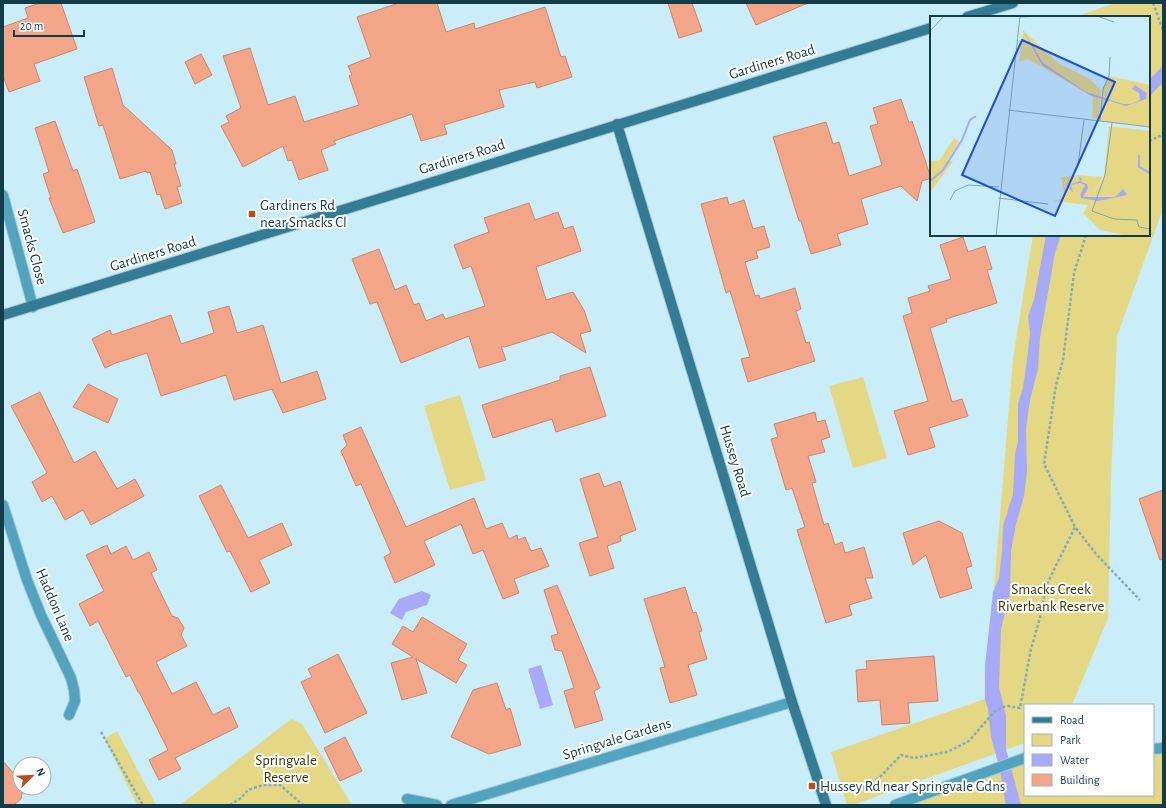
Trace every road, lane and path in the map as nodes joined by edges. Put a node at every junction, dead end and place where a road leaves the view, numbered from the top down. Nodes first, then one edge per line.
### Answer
1 (1013, 3) edge
2 (1153, 3) edge
3 (970, 16) edge
4 (930, 28) edge
5 (1163, 30) edge
6 (617, 124) junction
7 (1163, 133) edge
8 (1150, 141) edge
9 (3, 195) edge
10 (1086, 236) edge
11 (33, 306) junction
12 (3, 315) edge
13 (3, 505) edge
14 (1075, 528) junction
15 (1140, 600) dead end
16 (792, 702) junction
17 (69, 715) dead end
18 (102, 732) dead end
19 (1024, 758) edge
20 (821, 791) junction
21 (407, 799) dead end
22 (143, 805) edge
23 (230, 805) edge
24 (303, 805) edge
25 (437, 805) edge
26 (451, 805) edge
27 (826, 805) edge
28 (895, 805) edge

1 - 3 street
2 - 5 path
4 - 6 street, Gardiners Road
6 - 11 street, Gardiners Road
6 - 16 street, Hussey Road
7 - 8 path
9 - 11 street, Smacks Close
10 - 14 path
11 - 12 street, Gardiners Road
13 - 17 street, Haddon Lane
14 - 15 path
14 - 20 path
16 - 20 street, Hussey Road
16 - 26 street, Springvale Gardens
18 - 22 path
19 - 28 street
20 - 27 street, Hussey Road
21 - 25 street
23 - 24 path

